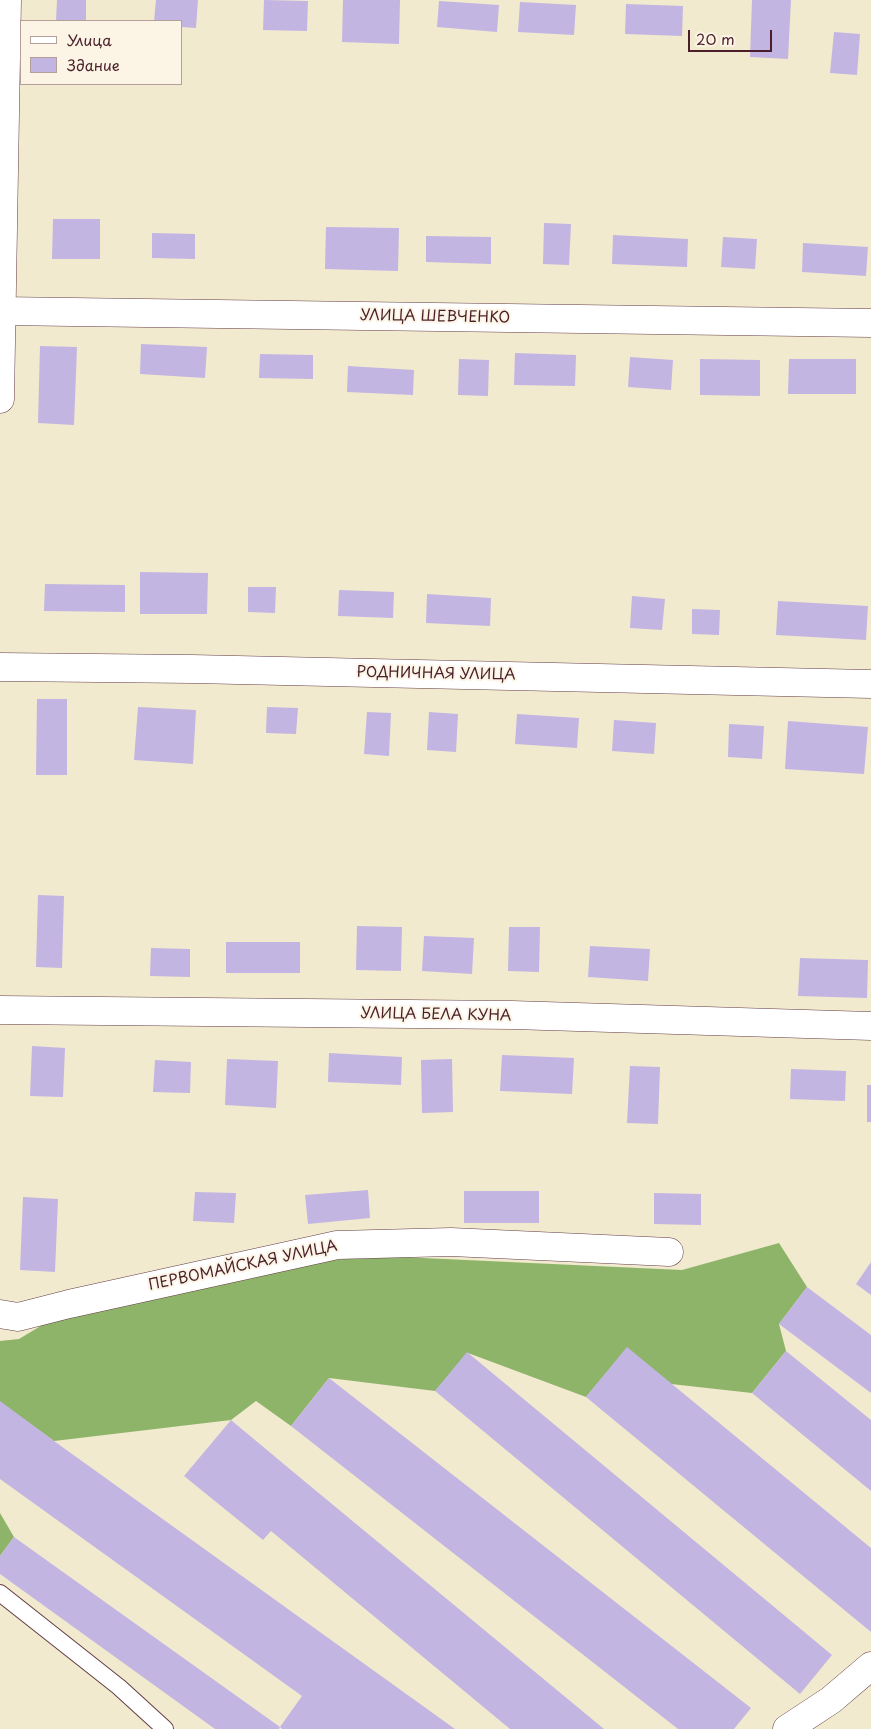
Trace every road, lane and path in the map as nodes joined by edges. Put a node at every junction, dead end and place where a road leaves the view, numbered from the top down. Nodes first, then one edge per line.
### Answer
1 (7, 0) edge
2 (1, 311) edge
3 (871, 323) edge
4 (0, 399) edge
5 (0, 667) edge
6 (871, 684) edge
7 (0, 1010) edge
8 (871, 1026) edge
9 (670, 1252) dead end
10 (0, 1314) edge
11 (0, 1593) edge
12 (871, 1666) edge
13 (165, 1729) edge
14 (787, 1729) edge

1 - 2 street
2 - 3 street, УЛИЦА ШЕВЧЕНКО
2 - 4 street
5 - 6 street, РОДНИЧНАЯ УЛИЦА
7 - 8 street, УЛИЦА БЕЛА КУНА
9 - 10 street, ПЕРВОМАЙСКАЯ УЛИЦА
11 - 13 lane
12 - 14 street

